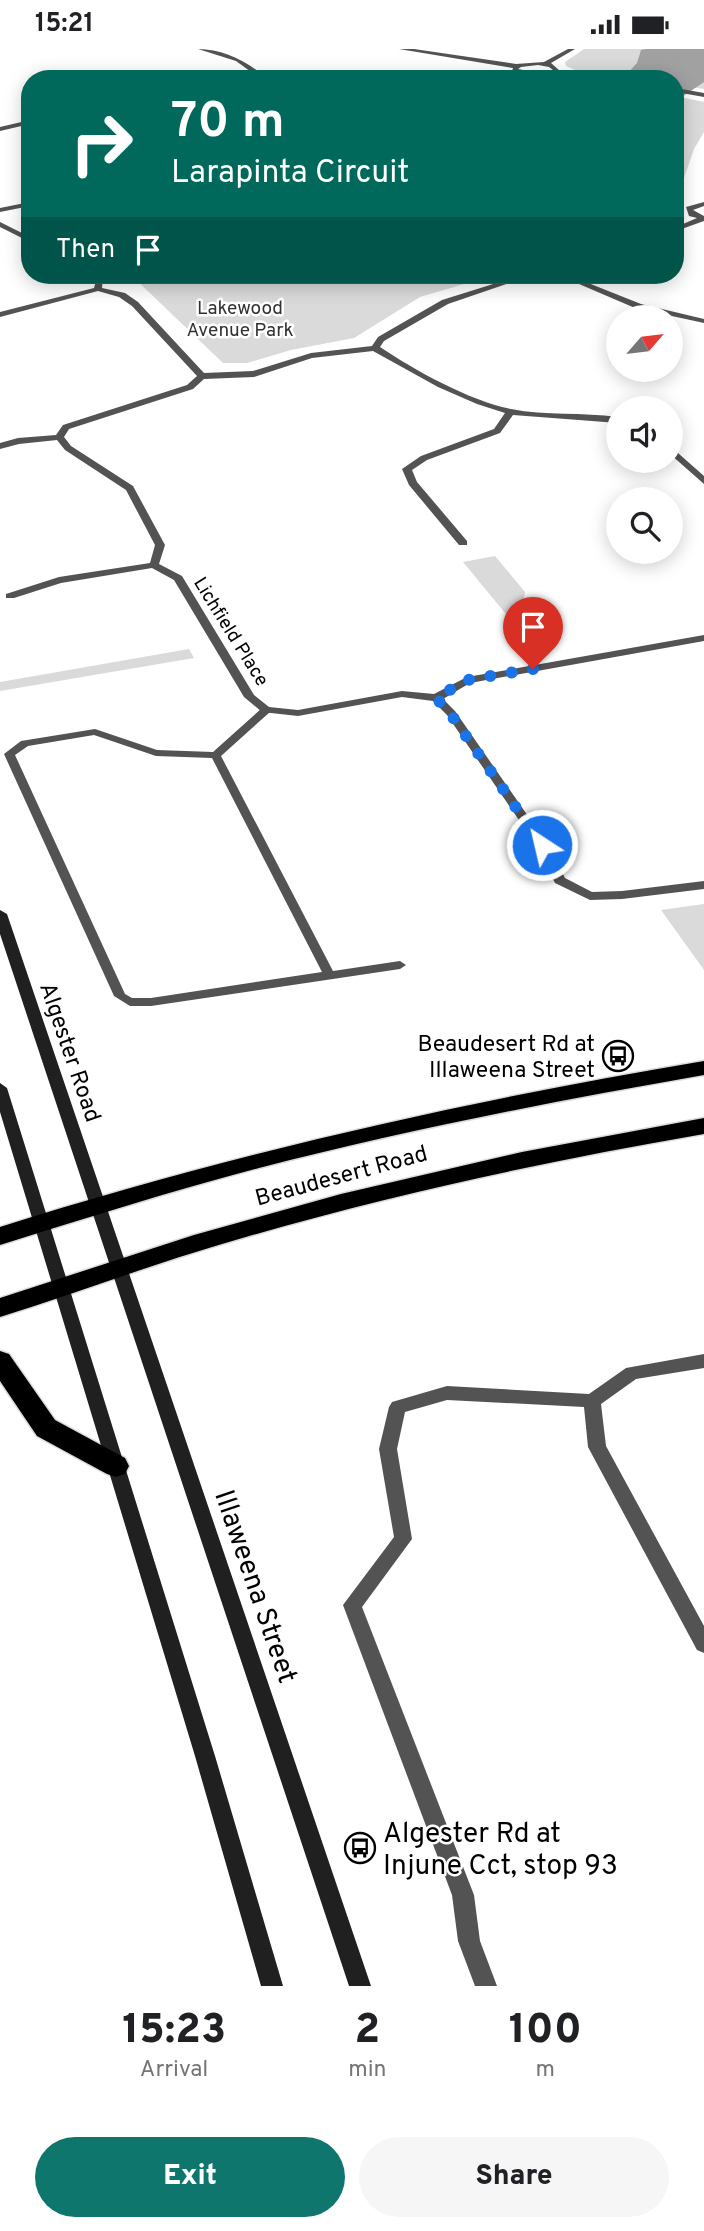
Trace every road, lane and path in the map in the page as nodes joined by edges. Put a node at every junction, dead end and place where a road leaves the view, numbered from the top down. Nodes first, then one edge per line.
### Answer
1 (201, 49) edge
2 (402, 49) edge
3 (572, 49) edge
4 (545, 64) junction
5 (515, 66) junction
6 (252, 70) edge
7 (516, 70) edge
8 (556, 70) edge
9 (684, 91) edge
10 (702, 94) edge
11 (21, 124) edge
12 (0, 129) edge
13 (704, 204) edge
14 (21, 206) edge
15 (0, 210) edge
16 (704, 218) edge
17 (0, 224) edge
18 (684, 226) edge
19 (21, 235) edge
20 (99, 284) edge
21 (501, 284) edge
22 (584, 284) edge
23 (98, 289) junction
24 (0, 315) edge
25 (704, 320) edge
26 (375, 348) junction
27 (202, 376) junction
28 (511, 412) junction
29 (606, 419) edge
30 (59, 437) junction
31 (0, 446) edge
32 (683, 461) edge
33 (704, 481) edge
34 (463, 543) dead end
35 (154, 565) junction
36 (10, 596) dead end
37 (704, 638) edge
38 (436, 698) junction
39 (266, 710) junction
40 (216, 755) junction
41 (704, 885) edge
42 (0, 914) edge
43 (400, 965) dead end
44 (329, 975) junction
45 (704, 1068) edge
46 (0, 1088) edge
47 (704, 1126) edge
48 (99, 1204) junction
49 (40, 1223) junction
50 (0, 1236) edge
51 (119, 1268) junction
52 (60, 1288) junction
53 (0, 1308) edge
54 (0, 1361) edge
55 (704, 1361) edge
56 (592, 1401) junction
57 (116, 1466) junction
58 (704, 1644) edge
59 (272, 1986) edge
60 (360, 1986) edge
61 (486, 1986) edge

1 - 6 street
2 - 5 street
3 - 4 street
4 - 5 street
4 - 8 street
5 - 7 street
9 - 10 street
11 - 12 street
13 - 16 street
14 - 15 street
16 - 18 street
17 - 19 street
20 - 23 street
21 - 26 street
22 - 25 street
23 - 24 street
23 - 27 street
26 - 27 street
26 - 28 street
27 - 30 street
28 - 29 street
28 - 34 street
30 - 31 street
30 - 35 street
32 - 33 street
35 - 36 street
35 - 39 street, Lichfield Place
37 - 38 street
38 - 39 street
38 - 41 street
39 - 40 lane
40 - 44 lane
40 - 44 lane
42 - 48 main road, Algester Road
43 - 44 lane
45 - 48 highway, Beaudesert Road
46 - 49 main road
47 - 51 highway, Beaudesert Road
48 - 49 highway, Beaudesert Road
48 - 51 main road, Illaweena Street
49 - 50 highway, Beaudesert Road
49 - 52 main road
51 - 52 highway, Beaudesert Road
51 - 60 main road, Illaweena Street
52 - 53 highway, Beaudesert Road
52 - 57 main road
54 - 57 highway
55 - 56 street
56 - 58 street
56 - 61 street
57 - 59 main road

